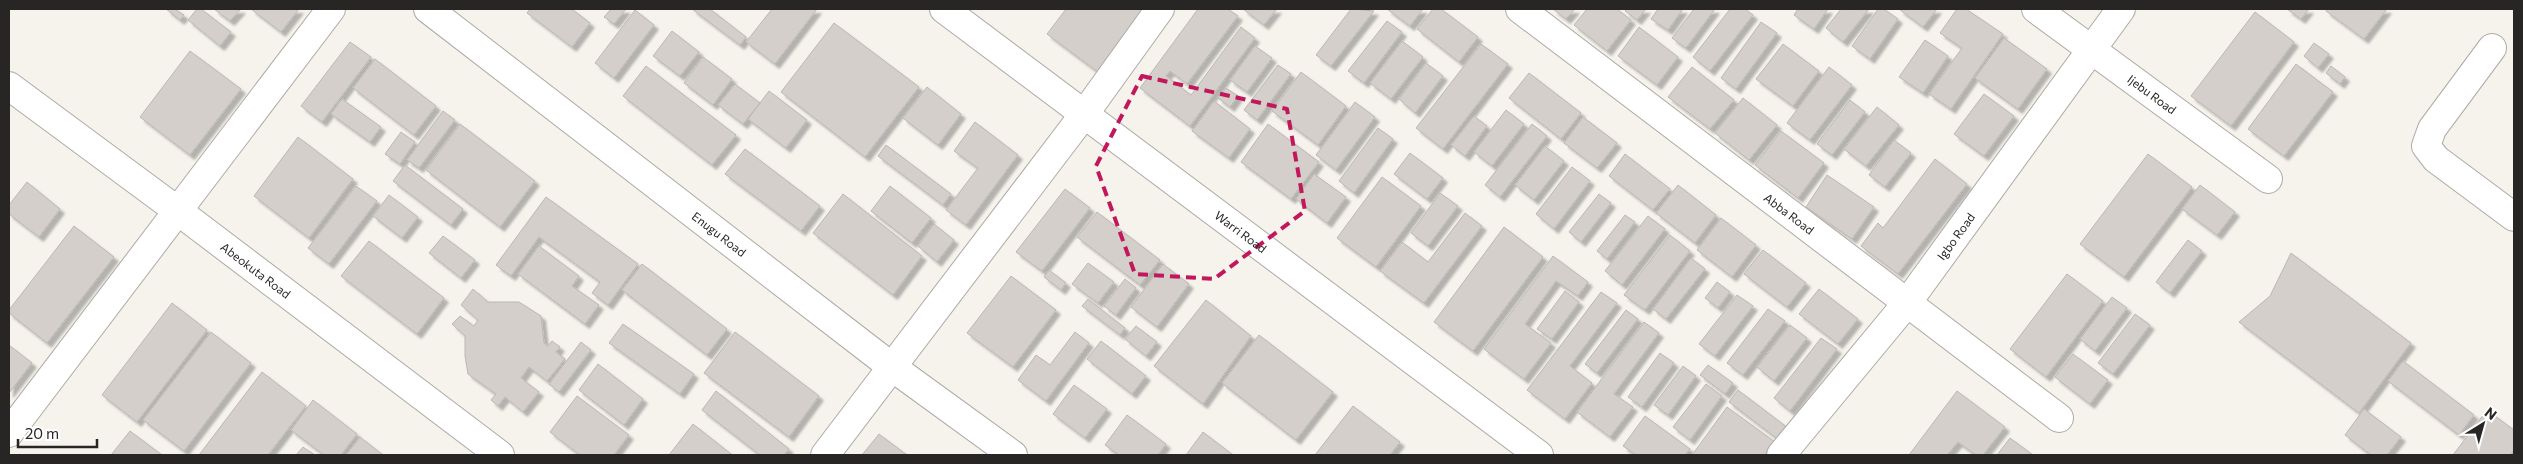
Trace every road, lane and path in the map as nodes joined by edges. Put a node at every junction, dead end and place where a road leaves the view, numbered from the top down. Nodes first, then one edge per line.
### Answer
1 (331, 9) edge
2 (428, 9) edge
3 (944, 9) edge
4 (1160, 9) edge
5 (1520, 9) edge
6 (2036, 9) edge
7 (2121, 9) edge
8 (2492, 48) dead end
9 (2090, 50) junction
10 (9, 86) edge
11 (1086, 113) junction
12 (2268, 179) dead end
13 (178, 211) junction
14 (2514, 217) edge
15 (1907, 303) junction
16 (892, 367) junction
17 (2059, 418) dead end
18 (9, 433) edge
19 (500, 455) edge
20 (825, 455) edge
21 (1013, 455) edge
22 (1539, 455) edge
23 (1781, 455) edge

1 - 13 street
2 - 16 street, Enugu Road
3 - 11 street, Warri Road
4 - 11 street
5 - 15 street, Abba Road
6 - 9 street, Ijebu Road
7 - 9 street, Igbo Road
8 - 14 street
9 - 12 street, Ijebu Road
9 - 15 street, Igbo Road
10 - 13 street, Abeokuta Road
11 - 16 street
11 - 22 street, Warri Road
13 - 18 street
13 - 19 street, Abeokuta Road
15 - 17 street, Abba Road
15 - 23 street, Igbo Road
16 - 20 street
16 - 21 street, Enugu Road

